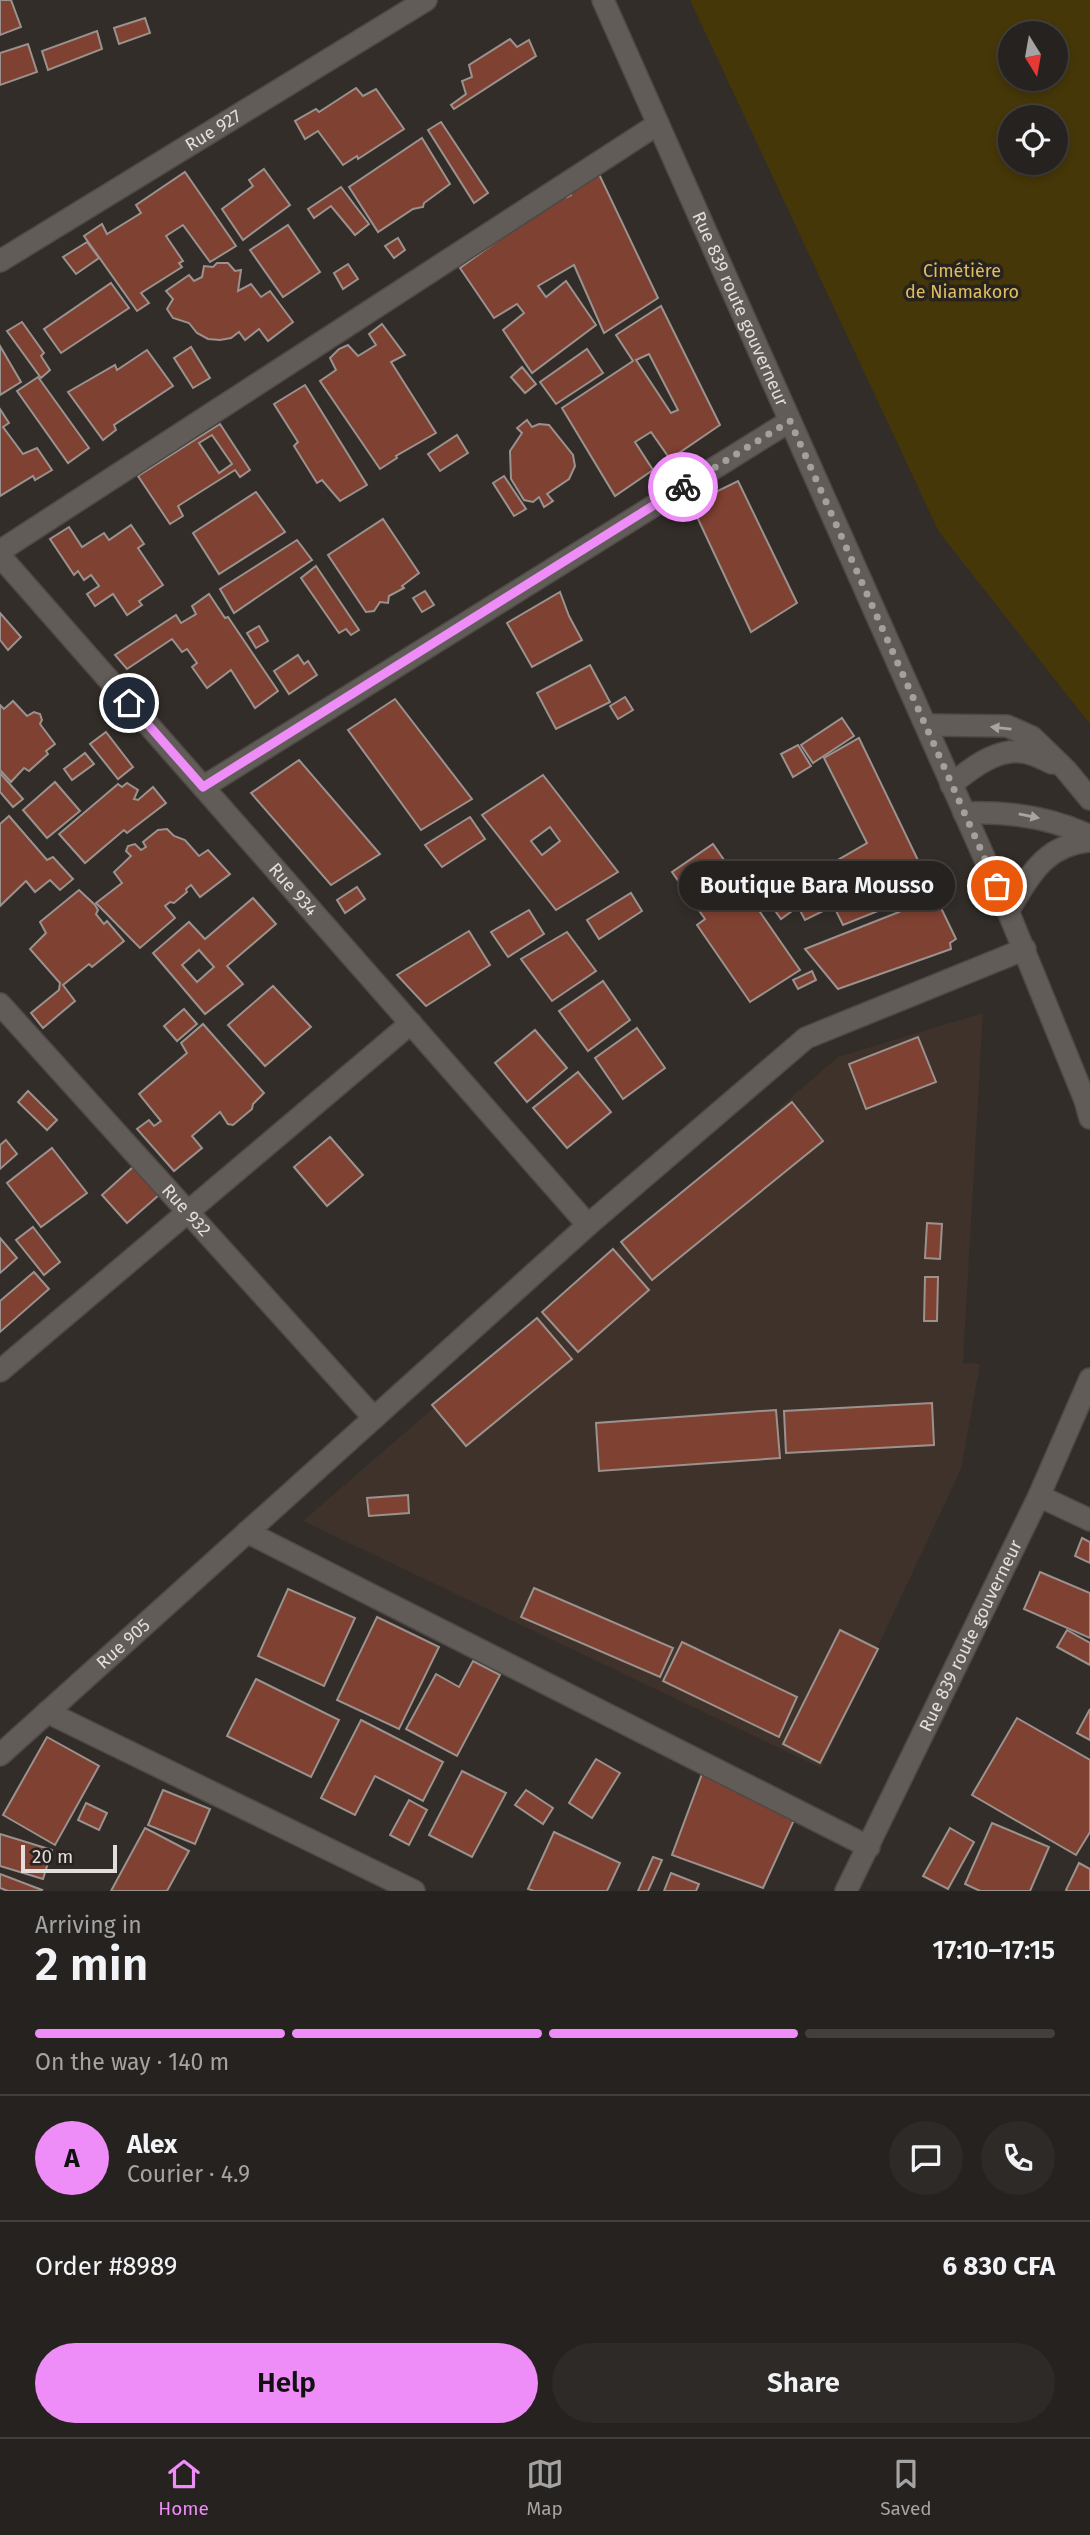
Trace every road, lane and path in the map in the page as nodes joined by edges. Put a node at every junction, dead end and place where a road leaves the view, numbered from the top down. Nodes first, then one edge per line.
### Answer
1 (426, 0) edge
2 (603, 0) edge
3 (658, 124) junction
4 (0, 261) edge
5 (790, 421) junction
6 (0, 554) edge
7 (926, 726) junction
8 (1066, 770) junction
9 (951, 785) junction
10 (203, 787) junction
11 (1090, 799) edge
12 (964, 813) junction
13 (1090, 839) edge
14 (1008, 911) junction
15 (1025, 949) junction
16 (0, 1004) edge
17 (411, 1023) junction
18 (1090, 1118) edge
19 (188, 1212) junction
20 (588, 1225) junction
21 (0, 1371) edge
22 (1090, 1379) edge
23 (374, 1418) junction
24 (1039, 1496) junction
25 (1090, 1520) edge
26 (247, 1532) junction
27 (47, 1712) junction
28 (0, 1755) edge
29 (869, 1847) junction
30 (414, 1891) edge
31 (846, 1891) edge

1 - 4 street, Rue 927
2 - 3 street, Rue 839 route gouverneur
3 - 5 street, Rue 839 route gouverneur
3 - 6 street
5 - 7 street, Rue 839 route gouverneur
5 - 10 street
6 - 10 street, Rue 934
8 -> 7 street
7 - 9 street, Rue 839 route gouverneur
8 - 9 street
8 - 11 street
9 - 12 street, Rue 839 route gouverneur
10 - 17 street, Rue 934
12 -> 13 street
12 - 14 street, Rue 839 route gouverneur
13 - 14 street
14 - 15 street, Rue 839 route gouverneur
15 - 18 street, Rue 839 route gouverneur
15 - 20 street, Rue 905
16 - 19 street, Rue 932
17 - 19 street
17 - 20 street, Rue 934
19 - 21 street
19 - 23 street, Rue 932
20 - 23 street, Rue 905
22 - 24 street, Rue 839 route gouverneur
23 - 26 street, Rue 905
24 - 25 street
24 - 29 street, Rue 839 route gouverneur
26 - 27 street, Rue 905
26 - 29 street
27 - 28 street, Rue 905
27 - 30 street
29 - 31 street, Rue 839 route gouverneur

